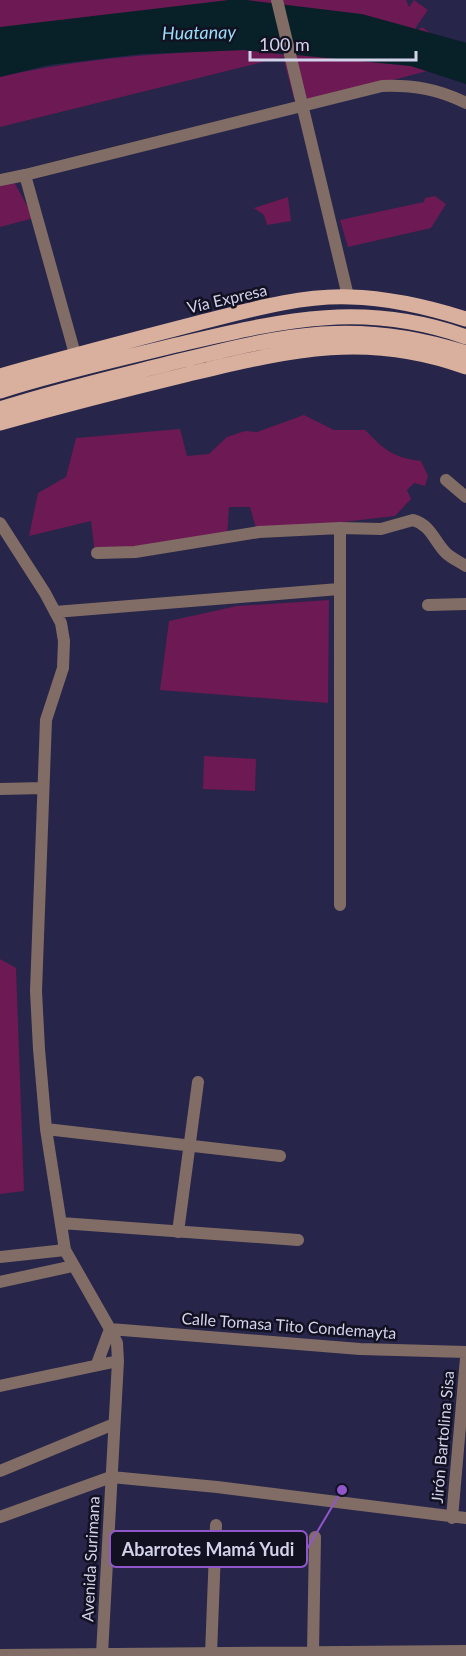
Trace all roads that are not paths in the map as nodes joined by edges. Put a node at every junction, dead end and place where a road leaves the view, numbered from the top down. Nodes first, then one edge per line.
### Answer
1 (277, 0) edge
2 (466, 103) edge
3 (300, 105) junction
4 (25, 174) junction
5 (0, 180) edge
6 (348, 296) junction
7 (466, 319) edge
8 (466, 337) edge
9 (466, 353) edge
10 (75, 354) junction
11 (466, 367) edge
12 (0, 376) edge
13 (0, 391) edge
14 (0, 409) edge
15 (0, 423) edge
16 (446, 480) dead end
17 (466, 497) edge
18 (0, 523) edge
19 (340, 528) junction
20 (97, 553) dead end
21 (466, 566) edge
22 (339, 589) junction
23 (466, 604) edge
24 (428, 605) dead end
25 (55, 612) junction
26 (0, 789) edge
27 (43, 789) junction
28 (340, 905) dead end
29 (198, 1082) dead end
30 (46, 1129) junction
31 (191, 1146) junction
32 (280, 1156) dead end
33 (61, 1223) junction
34 (178, 1232) junction
35 (298, 1240) dead end
36 (65, 1250) junction
37 (0, 1257) edge
38 (73, 1266) junction
39 (0, 1282) edge
40 (110, 1329) junction
41 (466, 1352) edge
42 (466, 1358) edge
43 (118, 1361) junction
44 (97, 1364) junction
45 (0, 1386) edge
46 (114, 1424) junction
47 (0, 1471) edge
48 (111, 1477) junction
49 (0, 1517) edge
50 (452, 1518) junction
51 (466, 1518) edge
52 (216, 1525) dead end
53 (315, 1537) dead end
54 (102, 1648) junction
55 (466, 1651) edge
56 (313, 1653) junction
57 (211, 1654) junction
58 (0, 1655) edge
59 (22, 1656) edge

1 - 3 street
2 - 3 street
3 - 4 street
3 - 6 street
4 - 5 street
4 - 10 street
6 - 7 main road, Vía Expresa
6 - 10 main road, Vía Expresa
8 - 13 main road
9 - 14 main road
10 - 12 main road, Vía Expresa
11 - 15 main road
16 - 17 street
18 - 25 street, Avenida Surimana
19 - 20 street
19 - 21 street
19 - 22 street
22 - 25 street
22 - 28 street
23 - 24 street
25 - 27 street, Avenida Surimana
26 - 27 street
27 - 30 street, Avenida Surimana
29 - 31 street
30 - 31 street
30 - 33 street, Avenida Surimana
31 - 32 street
31 - 34 street
33 - 34 street
33 - 36 street, Avenida Surimana
34 - 35 street
36 - 37 street
36 - 38 street, Avenida Surimana
38 - 39 street
38 - 40 street, Avenida Surimana
40 - 41 street, Calle Tomasa Tito Condemayta
40 - 43 street, Avenida Surimana
40 - 44 street
42 - 50 street, Jirón Bartolina Sisa
43 - 44 street
43 - 46 street, Avenida Surimana
44 - 45 street
46 - 47 street
46 - 48 street, Avenida Surimana
48 - 49 street
48 - 50 street
48 - 54 street, Avenida Surimana
50 - 51 street
52 - 57 street
53 - 56 street
54 - 57 street
54 - 59 street
55 - 56 street
56 - 57 street
58 - 59 street

